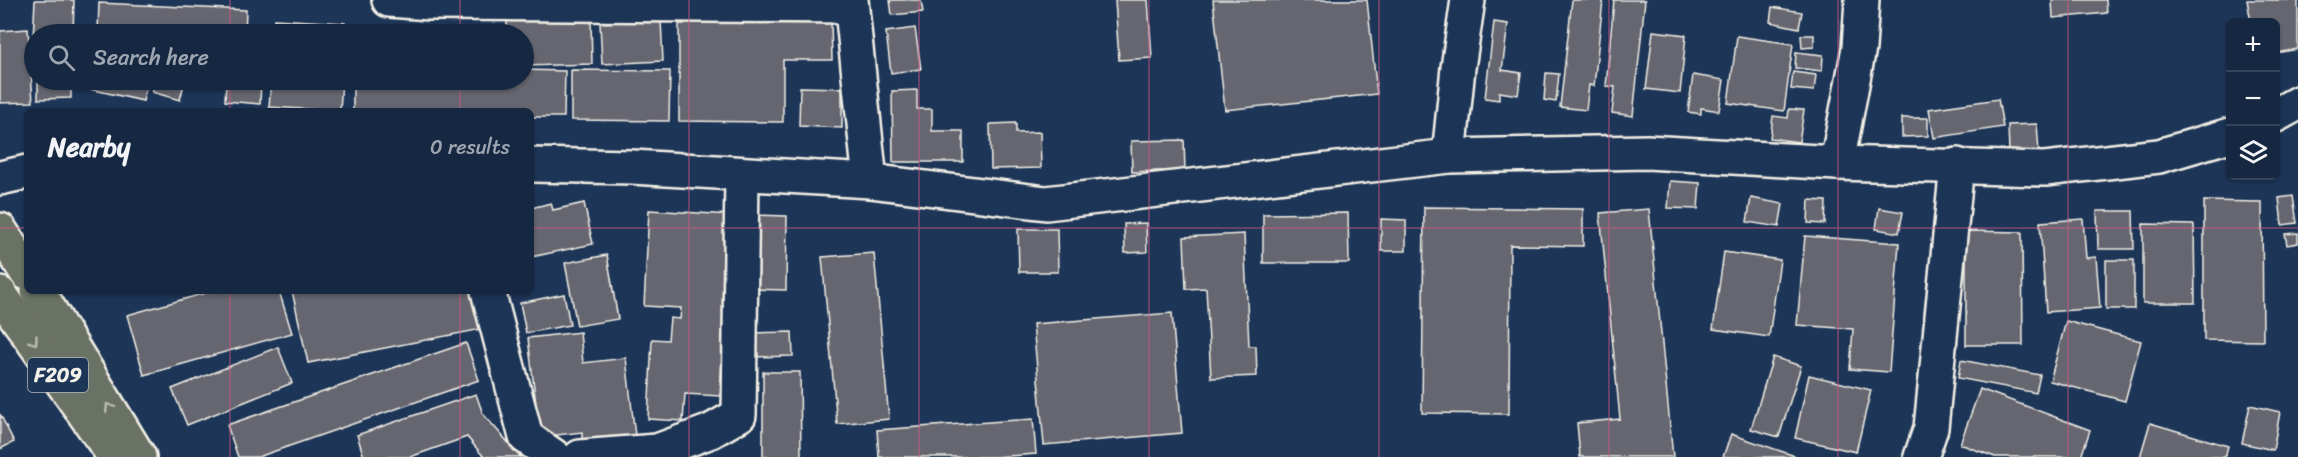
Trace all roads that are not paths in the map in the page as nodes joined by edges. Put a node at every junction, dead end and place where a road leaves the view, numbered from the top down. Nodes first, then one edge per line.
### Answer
1 (388, 0) edge
2 (1468, 0) edge
3 (1862, 0) edge
4 (430, 2) edge
5 (851, 3) edge
6 (2298, 104) edge
7 (2280, 113) edge
8 (2226, 136) edge
9 (1449, 156) junction
10 (1837, 163) junction
11 (534, 165) edge
12 (1957, 165) junction
13 (24, 173) edge
14 (742, 174) junction
15 (0, 178) edge
16 (870, 181) junction
17 (0, 230) edge
18 (24, 268) edge
19 (0, 294) edge
20 (40, 294) edge
21 (489, 294) edge
22 (115, 457) edge
23 (139, 457) edge
24 (555, 457) edge
25 (580, 457) edge
26 (1921, 457) edge

1 - 4 street
2 - 9 street
3 - 10 street
4 - 5 street
5 - 16 street
6 - 7 street
8 - 12 street
9 - 10 street
9 - 16 street
10 - 12 street
11 - 14 street
12 - 26 street
13 - 15 street
14 - 16 street
14 - 25 street
17 - 18 main road
19 -> 22 main road, F209
23 -> 20 main road, F209
21 - 24 street

